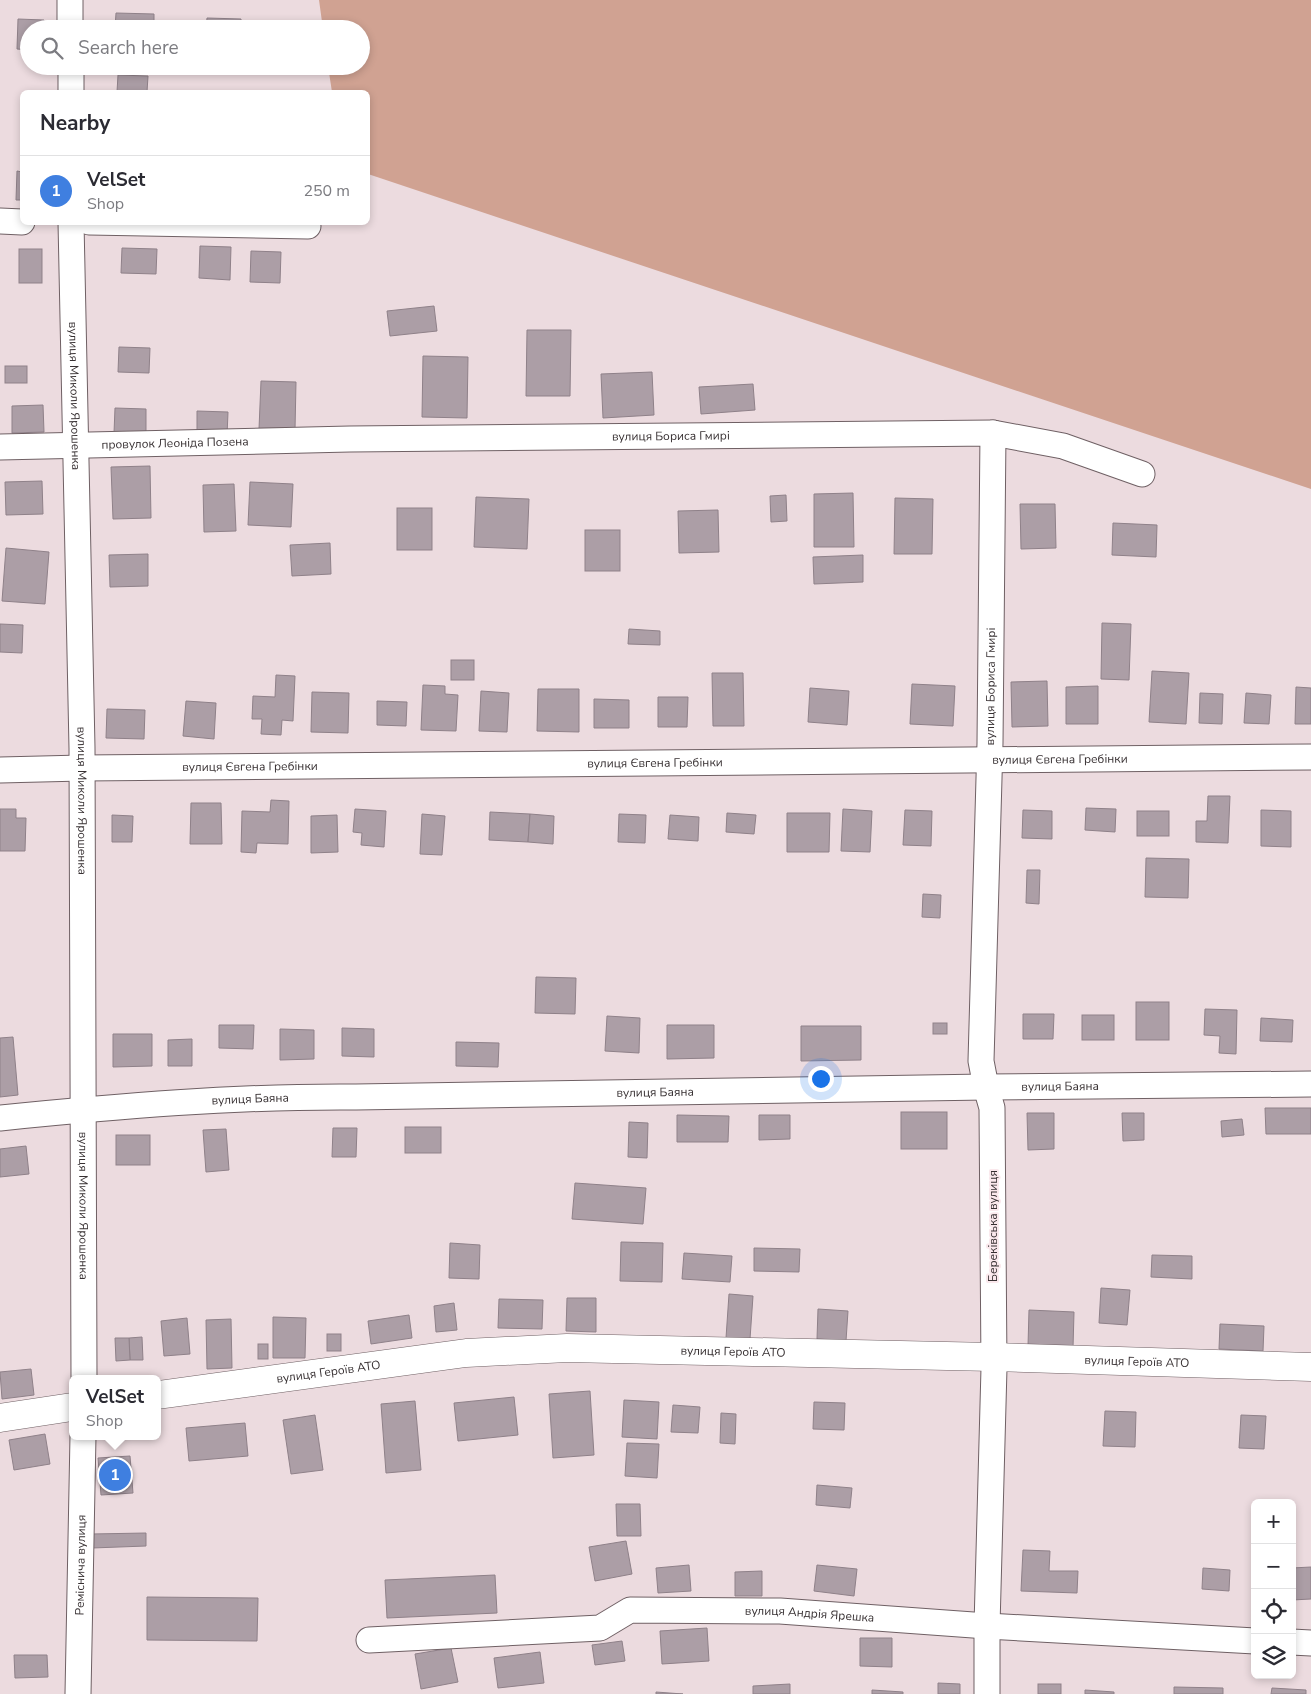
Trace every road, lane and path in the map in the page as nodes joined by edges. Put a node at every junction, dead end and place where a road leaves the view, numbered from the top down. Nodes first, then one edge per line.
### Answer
1 (70, 0) edge
2 (70, 20) edge
3 (71, 75) edge
4 (71, 90) edge
5 (0, 221) edge
6 (20, 222) edge
7 (71, 225) edge
8 (253, 225) edge
9 (308, 226) dead end
10 (993, 433) junction
11 (350, 439) joint
12 (76, 445) junction
13 (0, 447) edge
14 (1142, 474) dead end
15 (1311, 757) edge
16 (989, 759) junction
17 (82, 768) junction
18 (0, 770) edge
19 (1311, 1084) edge
20 (986, 1087) junction
21 (82, 1109) junction
22 (0, 1118) edge
23 (993, 1357) junction
24 (1311, 1367) edge
25 (84, 1375) edge
26 (161, 1395) edge
27 (69, 1407) edge
28 (0, 1418) edge
29 (84, 1440) edge
30 (987, 1626) junction
31 (369, 1640) dead end
32 (1251, 1641) edge
33 (1296, 1642) edge
34 (1311, 1643) edge
35 (78, 1694) edge
36 (987, 1694) edge

1 - 2 street
3 - 4 street
5 - 6 street
7 - 12 street, вулиця Миколи Ярошенка
8 - 9 street
10 - 11 street, вулиця Бориса Гмирі
10 - 14 street, вулиця Бориса Гмирі
10 - 16 street, вулиця Бориса Гмирі
11 - 12 street, провулок Леоніда Позена
12 - 13 street, провулок Леоніда Позена
12 - 17 street, вулиця Миколи Ярошенка
15 - 16 street, вулиця Євгена Гребінки
16 - 17 street, вулиця Євгена Гребінки
16 - 20 street, Береківська вулиця
17 - 18 street, вулиця Євгена Гребінки
17 - 21 street, вулиця Миколи Ярошенка
19 - 20 street, вулиця Баяна
20 - 21 street, вулиця Баяна
20 - 23 street, Береківська вулиця
21 - 22 street, вулиця Баяна
21 - 25 street, вулиця Миколи Ярошенка
23 - 24 street, вулиця Героїв АТО
23 - 26 street, вулиця Героїв АТО
23 - 30 street, Береківська вулиця
27 - 28 street
29 - 35 street, Реміснича вулиця
30 - 31 street, вулиця Андрія Ярешка
30 - 32 street, вулиця Андрія Ярешка
30 - 36 street, Береківська вулиця
33 - 34 street

